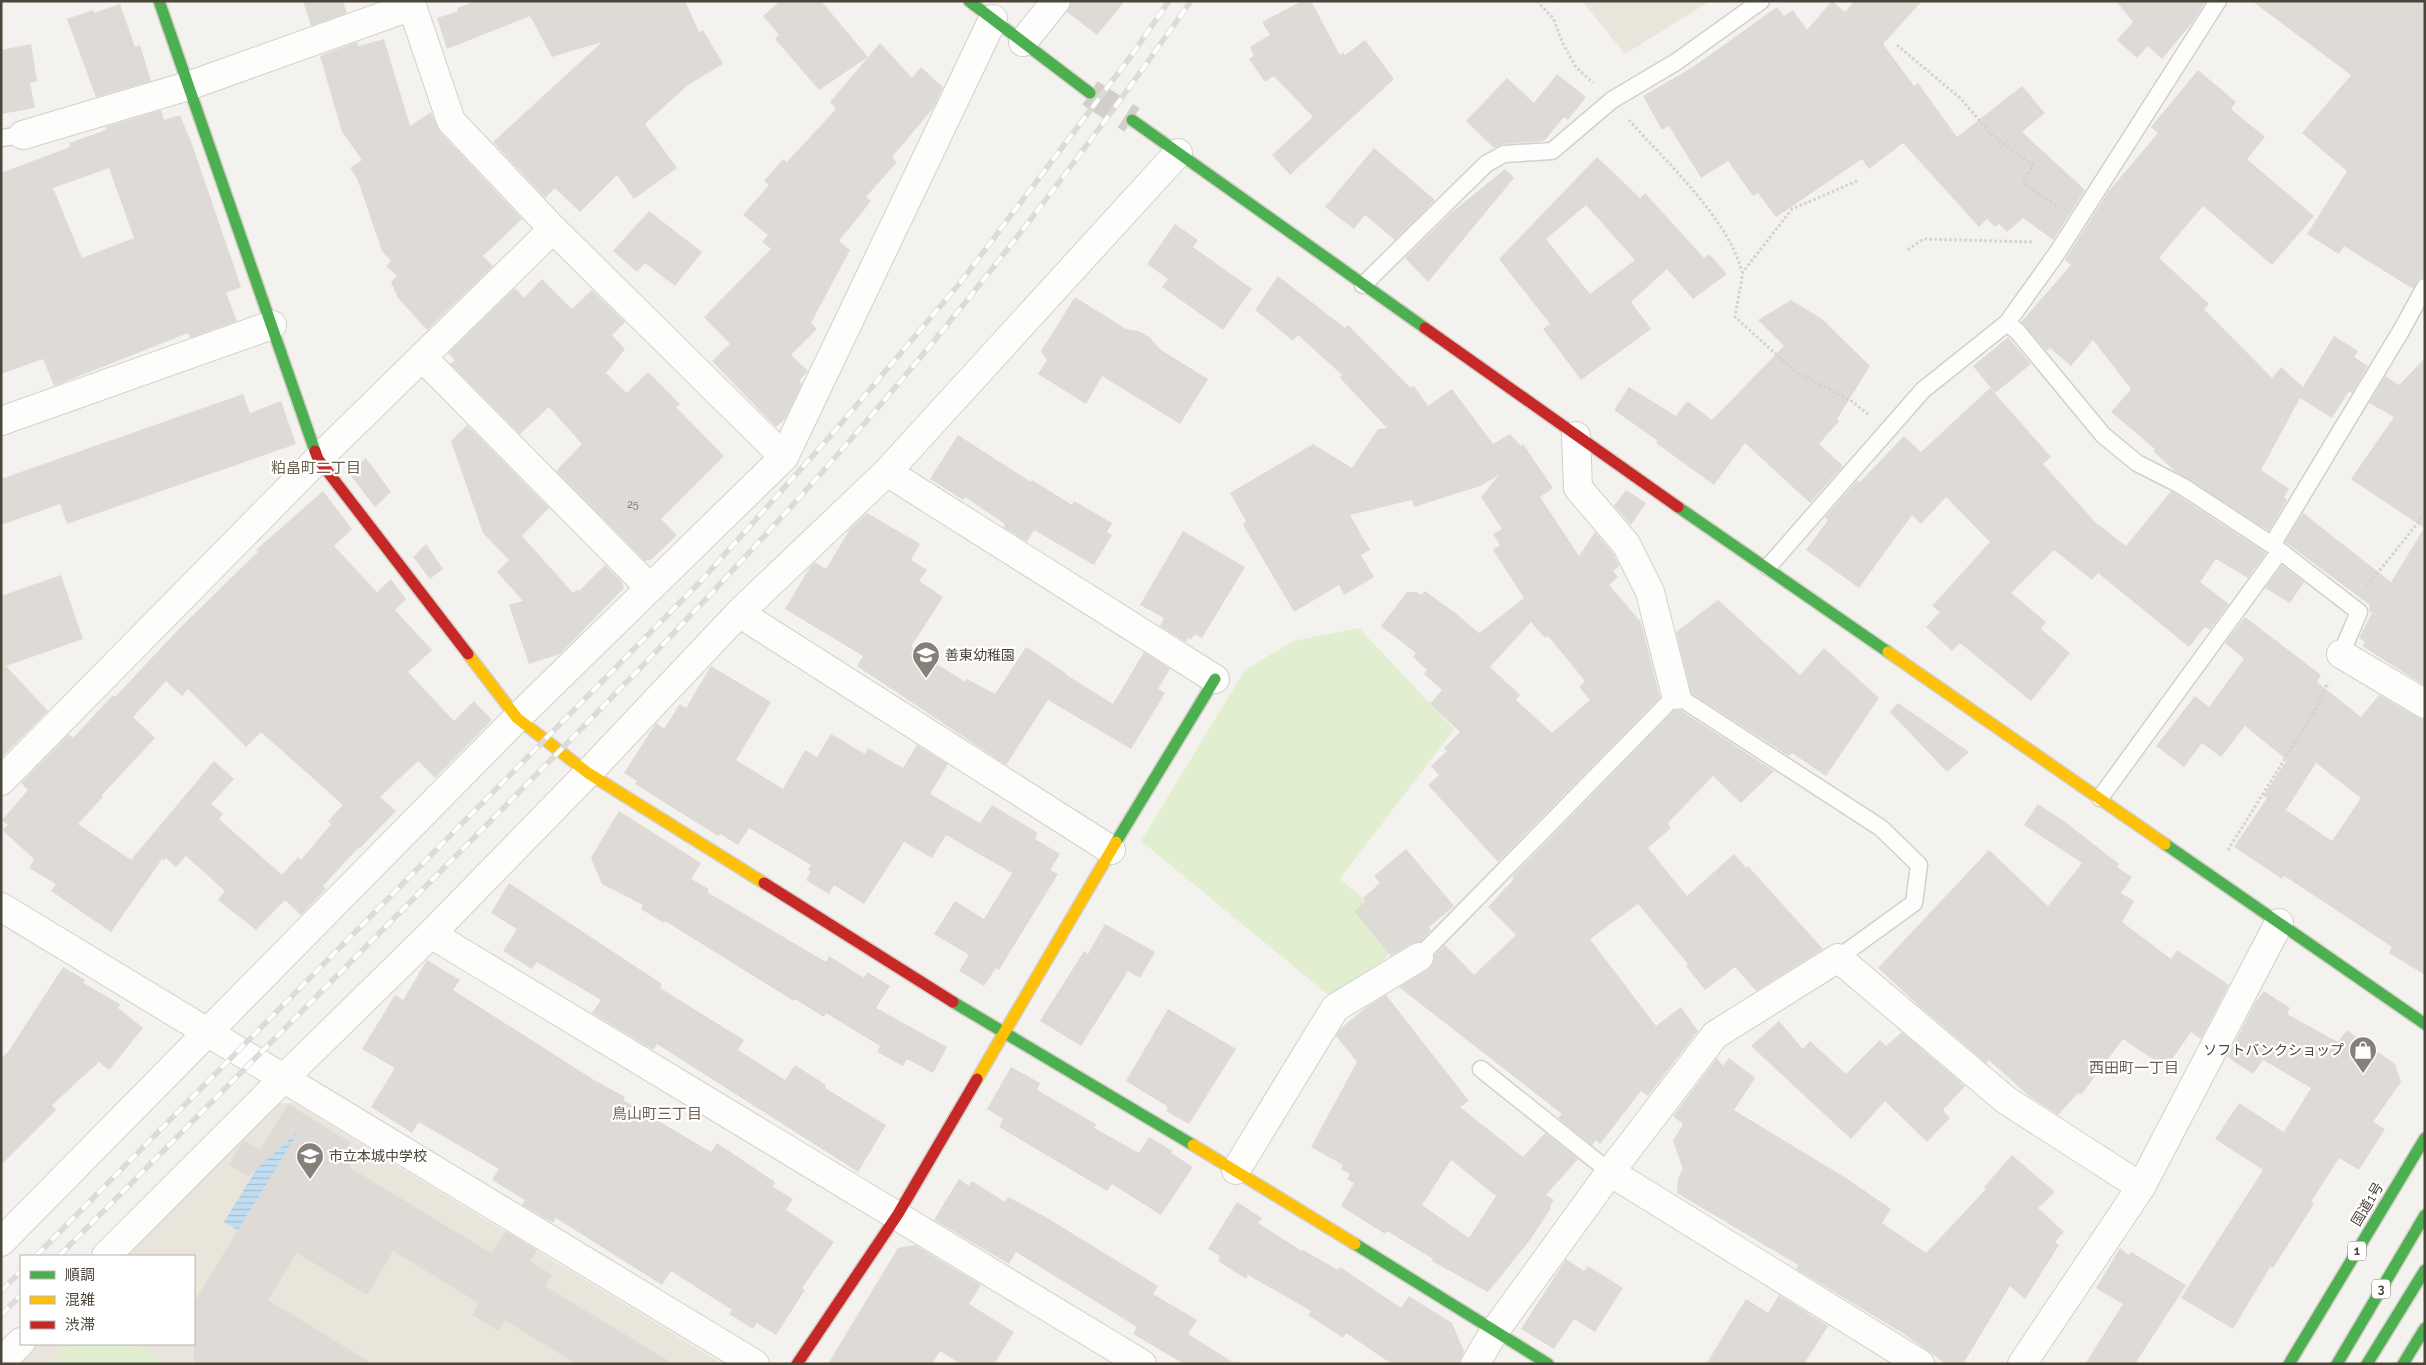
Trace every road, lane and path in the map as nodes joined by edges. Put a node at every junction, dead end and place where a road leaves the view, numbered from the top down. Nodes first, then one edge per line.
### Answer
1 (159, 1) edge
2 (969, 1) edge
3 (1056, 1) edge
4 (1537, 1) edge
5 (1761, 1) edge
6 (2218, 1) edge
7 (418, 3) edge
8 (993, 19) junction
9 (1023, 42) junction
10 (1896, 45) dead end
11 (188, 86) junction
12 (1090, 93) tunnel mouth
13 (1612, 100) junction
14 (1132, 120) tunnel mouth
15 (12, 136) edge
16 (1178, 153) junction
17 (1857, 181) dead end
18 (2078, 220) junction
19 (553, 229) junction
20 (1908, 250) dead end
21 (2057, 253) junction
22 (1743, 272) junction
23 (1363, 285) junction
24 (2425, 287) edge
25 (2007, 323) junction
26 (272, 325) junction
27 (422, 357) junction
28 (1, 421) edge
29 (1887, 430) junction
30 (1576, 436) junction
31 (784, 457) junction
32 (318, 459) junction
33 (887, 472) junction
34 (2425, 514) edge
35 (2276, 548) junction
36 (1768, 567) junction
37 (650, 588) junction
38 (2351, 606) junction
39 (738, 613) junction
40 (2341, 654) junction
41 (1215, 679) joint
42 (1676, 695) junction
43 (2425, 704) edge
44 (516, 718) junction
45 (588, 773) junction
46 (1, 781) edge
47 (2100, 798) junction
48 (1111, 850) junction
49 (2212, 876) junction
50 (1, 907) edge
51 (2279, 923) junction
52 (431, 934) junction
53 (1419, 957) joint
54 (1838, 958) junction
55 (2425, 1024) edge
56 (209, 1031) junction
57 (1003, 1033) junction
58 (1481, 1069) dead end
59 (284, 1078) junction
60 (2425, 1138) edge
61 (1236, 1170) junction
62 (1610, 1172) junction
63 (2140, 1187) junction
64 (898, 1214) junction
65 (2425, 1215) edge
66 (1, 1242) edge
67 (107, 1255) edge
68 (2425, 1270) edge
69 (2425, 1328) edge
70 (1494, 1332) junction
71 (20, 1343) edge
72 (1, 1362) edge
73 (754, 1364) edge
74 (797, 1364) edge
75 (1142, 1364) edge
76 (1475, 1364) edge
77 (1548, 1364) edge
78 (1920, 1364) edge
79 (2022, 1364) edge
80 (2289, 1364) edge
81 (2337, 1364) edge
82 (2367, 1364) edge
83 (2403, 1364) edge

1 - 11 main road
2 - 8 main road
3 - 9 street
4 - 13 path
5 - 13 lane
6 - 18 lane
7 - 11 street
7 - 19 street
8 - 9 main road
8 - 31 street
9 - 12 main road
10 - 18 path
11 - 15 street
11 - 26 main road
13 - 22 path
13 - 23 lane
14 - 16 main road
16 - 23 main road
16 - 33 street
17 - 22 path
18 - 21 lane
19 - 27 street
19 - 31 street
20 - 21 path
21 - 25 lane
22 - 29 path
23 - 30 main road
24 - 35 lane
25 - 29 lane
25 - 35 lane
26 - 28 street
26 - 32 main road
27 - 32 street
27 - 37 street
29 - 36 lane
30 - 36 main road
30 - 42 street
31 - 37 street
32 - 44 main road
32 - 46 street
33 - 39 street
33 - 41 street
34 - 38 path
35 - 38 lane
35 - 47 lane
36 - 47 main road
37 - 44 street
38 - 40 lane
39 - 45 street
39 - 48 street
40 - 43 street
40 - 49 path
41 - 48 main road
42 - 53 lane
42 - 54 lane
44 - 45 main road
44 - 56 street
45 - 52 street
45 - 57 main road
47 - 49 main road
48 - 57 main road
49 - 51 main road
50 - 56 street
51 - 55 main road
51 - 63 street
52 - 59 street
52 - 64 street
53 - 61 street
54 - 62 street
54 - 63 street
56 - 59 street
56 - 66 street
57 - 61 main road
57 - 64 main road
58 - 62 lane
59 - 67 street
59 - 73 street
60 - 80 main road, 国道1号 / 1
61 - 70 main road
62 - 70 street
62 - 78 street
63 - 79 street
64 - 74 main road
64 - 75 street
65 - 81 main road, 3
68 - 82 main road
69 - 83 main road
70 - 76 street
70 - 77 main road
71 - 72 street

